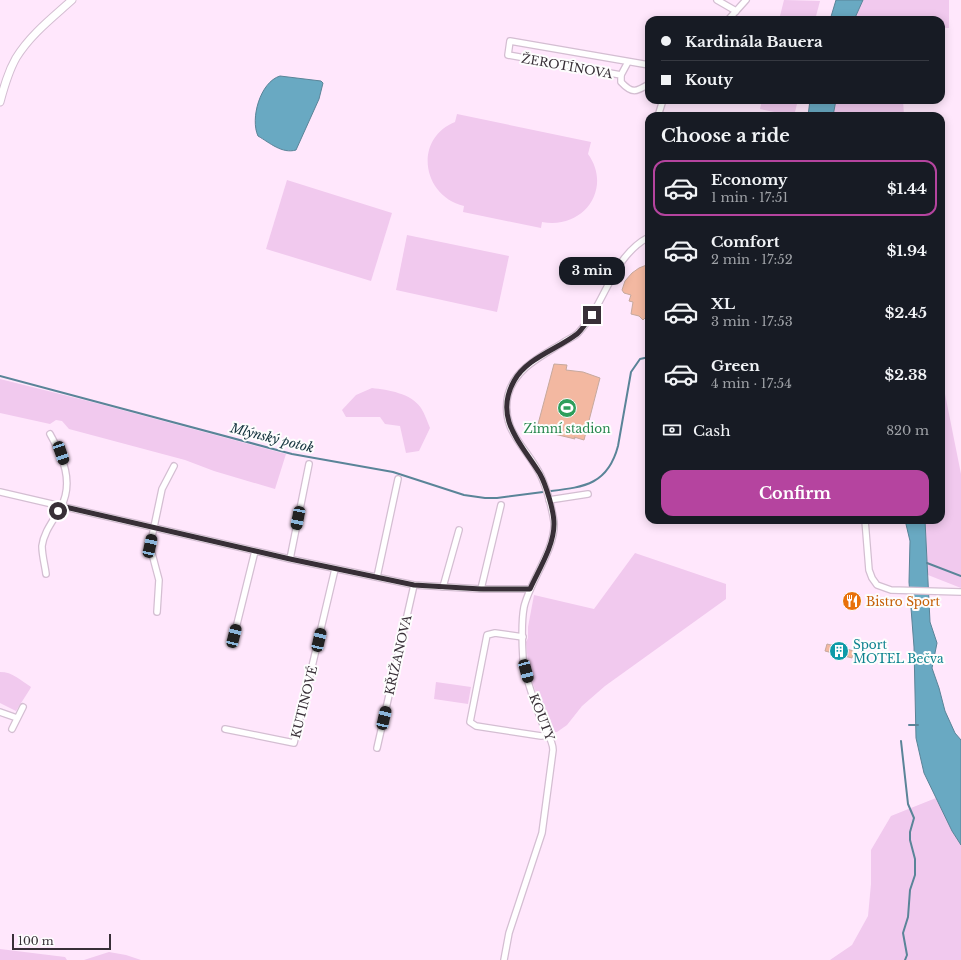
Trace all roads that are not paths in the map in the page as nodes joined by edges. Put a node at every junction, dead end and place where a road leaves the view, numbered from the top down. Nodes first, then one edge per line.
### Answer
1 (72, 0) edge
2 (717, 0) edge
3 (746, 0) edge
4 (736, 11) junction
5 (732, 16) edge
6 (628, 62) junction
7 (645, 64) edge
8 (621, 75) junction
9 (645, 86) edge
10 (0, 102) edge
11 (645, 239) edge
12 (50, 434) dead end
13 (309, 464) dead end
14 (174, 466) dead end
15 (398, 479) dead end
16 (0, 492) edge
17 (588, 494) dead end
18 (549, 500) junction
19 (501, 505) dead end
20 (61, 506) junction
21 (865, 524) edge
22 (154, 528) junction
23 (459, 530) dead end
24 (255, 551) junction
25 (290, 559) junction
26 (335, 568) junction
27 (46, 574) dead end
28 (377, 577) junction
29 (414, 585) junction
30 (443, 587) junction
31 (481, 589) junction
32 (530, 589) junction
33 (961, 592) edge
34 (157, 612) dead end
35 (234, 636) dead end
36 (523, 637) junction
37 (22, 707) dead end
38 (0, 712) edge
39 (17, 718) junction
40 (12, 729) dead end
41 (224, 729) dead end
42 (548, 735) junction
43 (377, 748) dead end
44 (504, 960) edge

1 - 10 street
2 - 4 street
3 - 4 street
4 - 5 street
6 - 7 street, ŽEROTÍNOVA
6 - 8 street
6 - 8 street, ŽEROTÍNOVA
8 - 9 street, ŽEROTÍNOVA
11 - 18 street, KOUTY
12 - 20 street
13 - 25 street
14 - 22 street
15 - 28 street
16 - 20 street
17 - 18 street
18 - 32 street, KOUTY
19 - 31 street
20 - 22 street
20 - 27 street
21 - 33 street
22 - 24 street
22 - 34 street
23 - 30 street
24 - 25 street
24 - 35 street
25 - 26 street
26 - 28 street
26 - 41 street, KUTINOVÉ
28 - 29 street
29 - 30 street
29 - 43 street, KŘIŽANOVA
30 - 31 street
31 - 32 street
32 - 36 street, KOUTY
36 - 42 street, KOUTY
36 - 42 street
37 - 39 street
38 - 39 street
39 - 40 street
42 - 44 street, KOUTY

